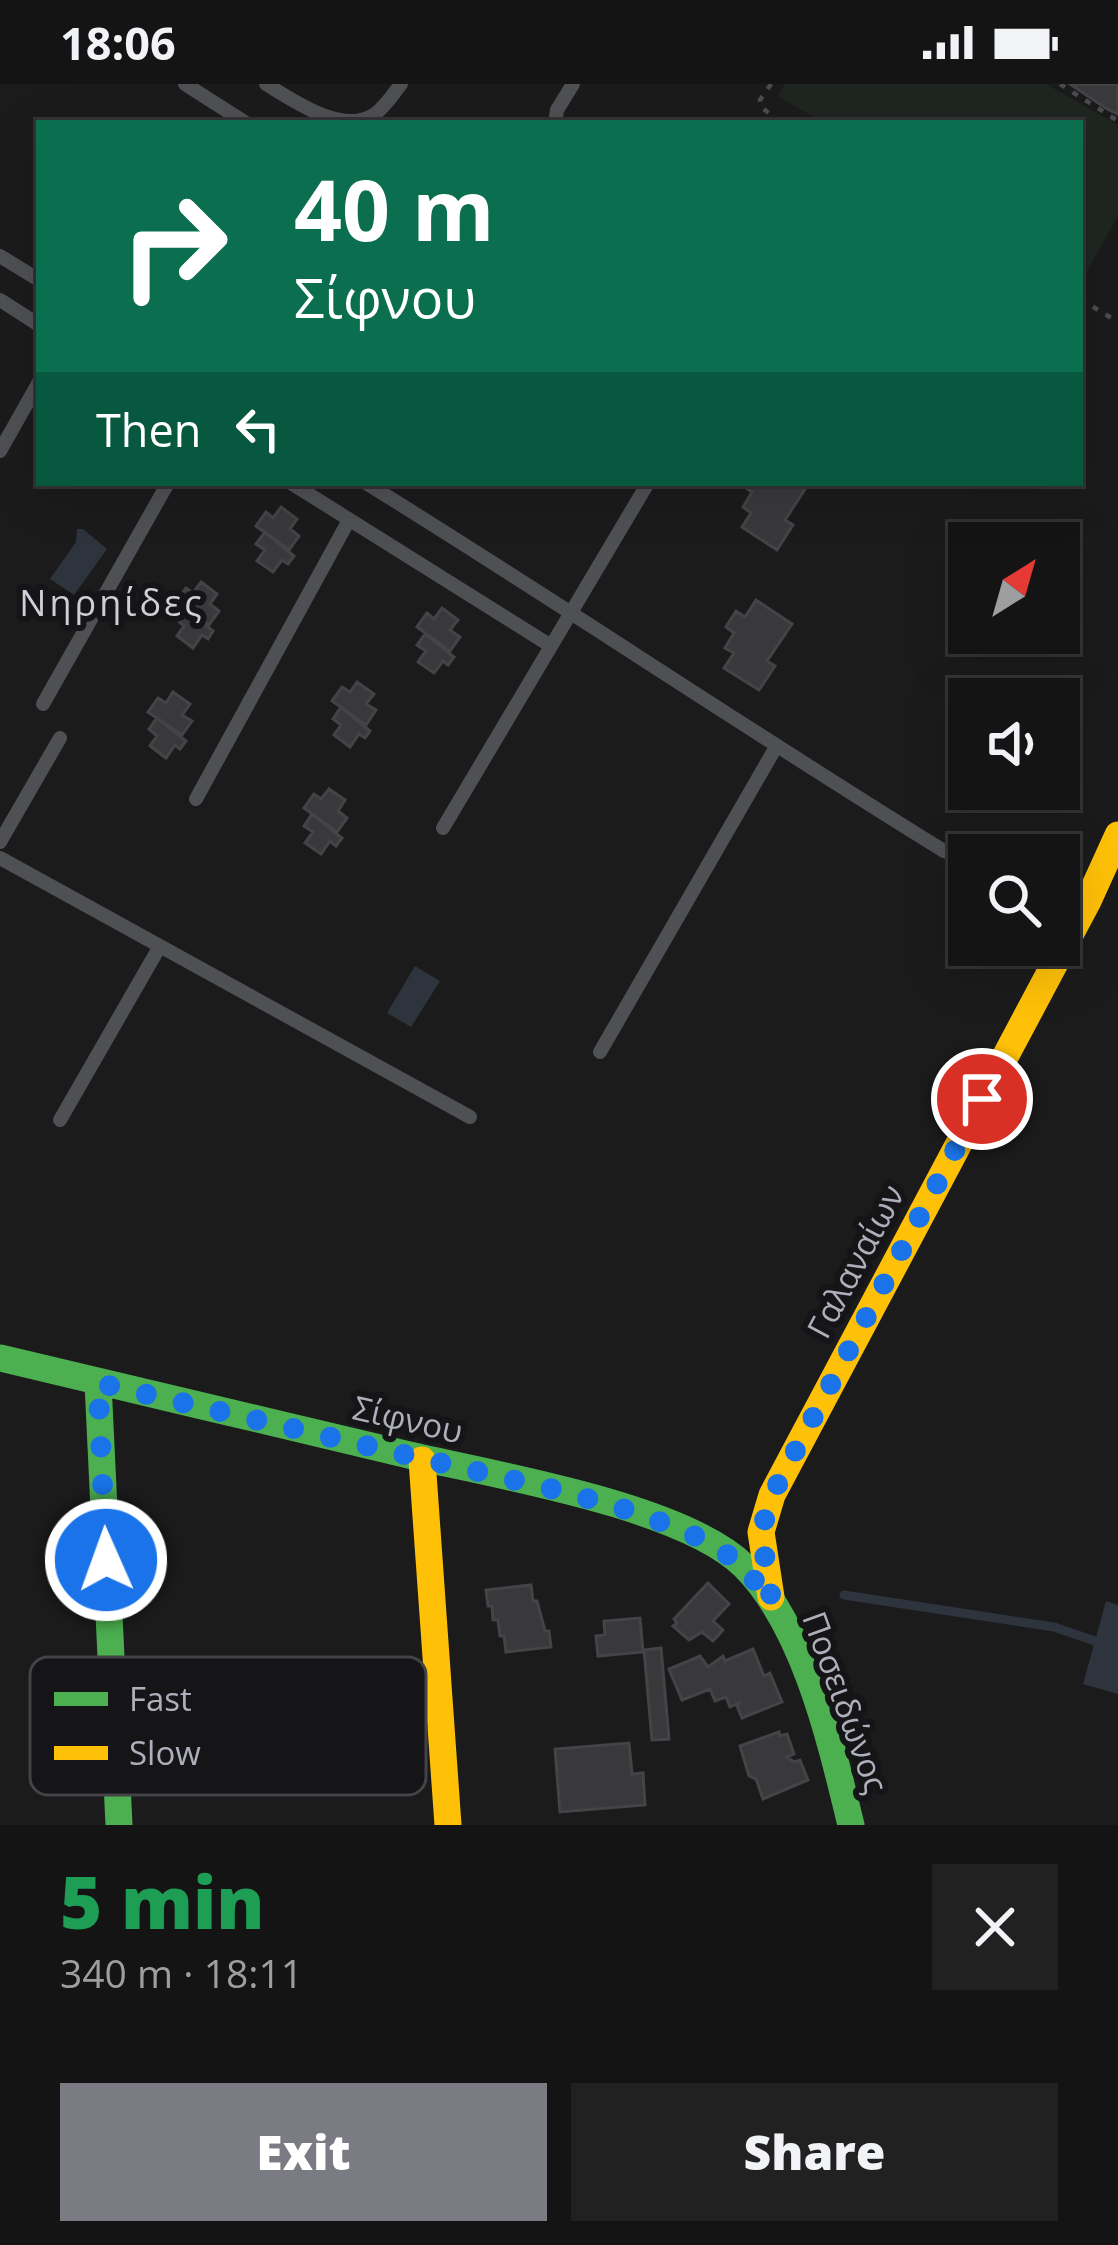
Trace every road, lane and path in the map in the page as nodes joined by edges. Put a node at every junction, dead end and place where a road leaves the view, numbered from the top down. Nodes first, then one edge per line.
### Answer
1 (185, 84) edge
2 (266, 84) edge
3 (401, 84) edge
4 (574, 84) edge
5 (771, 84) edge
6 (1060, 84) edge
7 (218, 106) junction
8 (223, 120) edge
9 (241, 120) edge
10 (342, 120) edge
11 (357, 120) edge
12 (555, 120) edge
13 (778, 120) edge
14 (1118, 121) edge
15 (0, 256) edge
16 (36, 278) edge
17 (0, 300) edge
18 (1083, 301) edge
19 (1118, 322) edge
20 (36, 323) edge
21 (36, 387) edge
22 (0, 451) edge
23 (166, 486) edge
24 (296, 486) edge
25 (371, 486) edge
26 (646, 486) edge
27 (349, 520) junction
28 (572, 610) junction
29 (551, 646) junction
30 (44, 704) dead end
31 (60, 738) dead end
32 (776, 747) junction
33 (196, 799) dead end
34 (443, 827) dead end
35 (1118, 835) edge
36 (0, 842) edge
37 (948, 852) edge
38 (0, 858) edge
39 (1080, 896) edge
40 (1088, 901) junction
41 (160, 946) junction
42 (600, 1052) dead end
43 (470, 1117) dead end
44 (60, 1120) dead end
45 (0, 1358) edge
46 (98, 1383) junction
47 (422, 1460) junction
48 (772, 1603) junction
49 (111, 1657) edge
50 (118, 1795) edge
51 (119, 1825) edge
52 (448, 1825) edge
53 (851, 1825) edge

1 - 7 lane
2 - 10 lane
3 - 11 lane
4 - 12 lane
5 - 13 path
6 - 14 path
7 - 8 lane
7 - 9 lane
15 - 16 lane
17 - 20 lane
18 - 19 path
21 - 22 lane
23 - 30 lane
24 - 27 lane
25 - 28 lane
26 - 28 lane
27 - 29 lane
27 - 33 lane
28 - 29 lane
28 - 32 lane
29 - 34 lane
31 - 36 lane
32 - 37 lane
32 - 42 lane
35 - 40 street, Γαλαναίων
38 - 41 lane
39 - 40 lane
40 - 48 street, Γαλαναίων
41 - 43 lane
41 - 44 lane
45 - 46 street, Σίφνου
46 - 47 street, Σίφνου
46 - 49 street
47 - 48 street, Σίφνου
47 - 52 street
48 - 53 street, Ποσειδώνος
50 - 51 street

